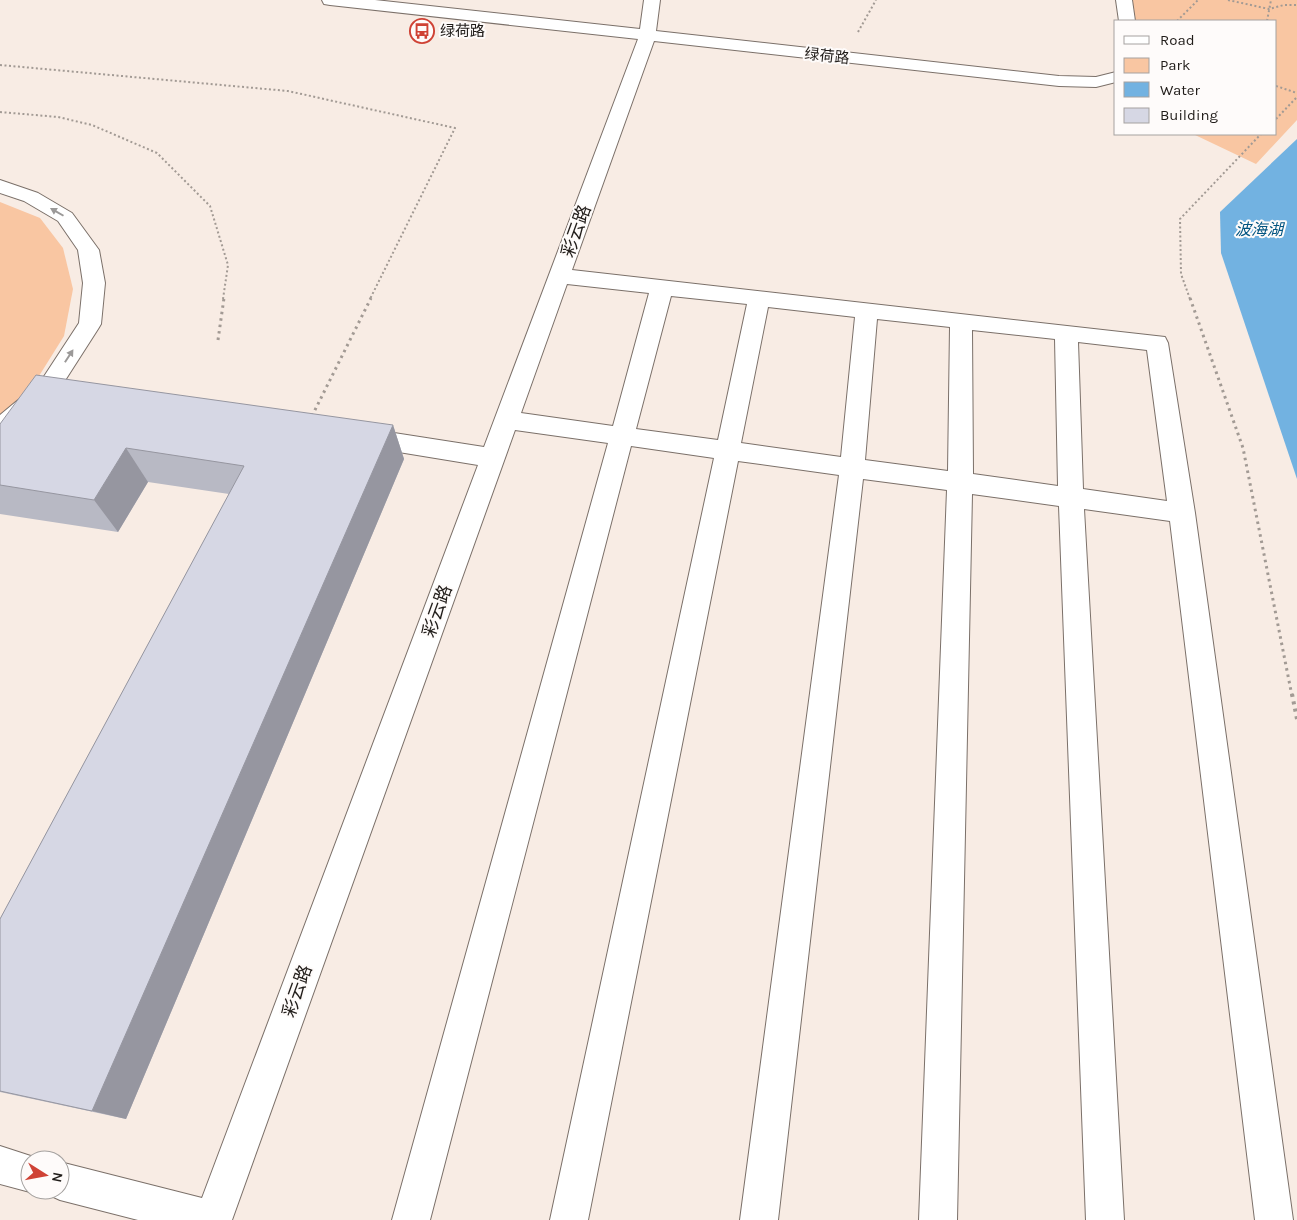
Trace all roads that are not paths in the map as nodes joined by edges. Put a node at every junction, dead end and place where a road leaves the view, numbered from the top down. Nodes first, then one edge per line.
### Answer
1 (330, 0) edge
2 (652, 0) edge
3 (1124, 0) edge
4 (353, 1) edge
5 (1127, 20) edge
6 (647, 37) junction
7 (1114, 78) edge
8 (0, 186) edge
9 (560, 276) junction
10 (662, 287) junction
11 (759, 298) junction
12 (867, 310) junction
13 (961, 321) junction
14 (1066, 334) junction
15 (49, 387) junction
16 (78, 392) edge
17 (507, 420) junction
18 (306, 428) edge
19 (0, 429) edge
20 (621, 435) junction
21 (728, 450) junction
22 (493, 458) junction
23 (852, 468) junction
24 (960, 483) junction
25 (1071, 498) junction
26 (1182, 513) junction
27 (0, 1165) edge
28 (20, 1170) edge
29 (70, 1184) edge
30 (213, 1220) edge
31 (411, 1220) edge
32 (569, 1220) edge
33 (759, 1220) edge
34 (938, 1220) edge
35 (1104, 1220) edge
36 (1274, 1220) edge

1 - 4 street, 绿荷路
2 - 6 street, 彩云路
3 - 5 street
4 - 6 street, 绿荷路
6 - 7 street, 绿荷路
6 - 9 street, 彩云路
15 -> 8 street
9 - 10 street
9 - 17 street, 彩云路
10 - 11 street
10 - 20 street
11 - 12 street
11 - 21 street
12 - 13 street
12 - 23 street
13 - 14 street
13 - 24 street
14 - 25 street
14 - 26 street
15 - 16 street
15 - 19 street
17 - 20 street
17 - 22 street, 彩云路
18 - 22 street
20 - 21 street
20 - 31 street
21 - 23 street
21 - 32 street
22 - 30 street, 彩云路
23 - 24 street
23 - 33 street
24 - 25 street
24 - 34 street
25 - 26 street
25 - 35 street
26 - 36 street
27 - 28 street
29 - 30 street

